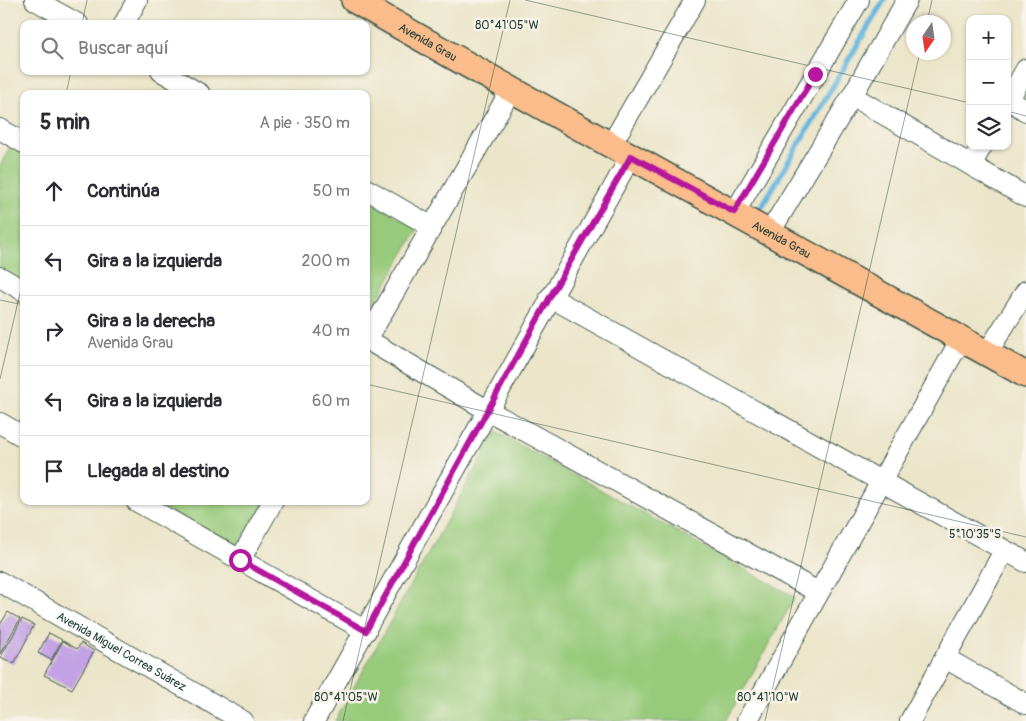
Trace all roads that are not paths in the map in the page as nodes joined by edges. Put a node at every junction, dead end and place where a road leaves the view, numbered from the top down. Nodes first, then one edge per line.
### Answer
1 (35, 0) edge
2 (137, 0) edge
3 (354, 0) edge
4 (695, 0) edge
5 (860, 0) edge
6 (907, 0) edge
7 (71, 20) edge
8 (126, 20) edge
9 (1026, 69) edge
10 (168, 75) edge
11 (193, 90) edge
12 (511, 90) junction
13 (852, 96) junction
14 (1011, 96) edge
15 (1011, 103) edge
16 (1026, 111) edge
17 (0, 129) edge
18 (20, 141) edge
19 (621, 150) junction
20 (980, 150) edge
21 (971, 165) junction
22 (370, 191) edge
23 (1026, 197) edge
24 (734, 212) junction
25 (432, 227) junction
26 (770, 232) junction
27 (0, 277) edge
28 (20, 289) edge
29 (1026, 291) edge
30 (550, 297) junction
31 (370, 335) edge
32 (961, 339) junction
33 (370, 342) edge
34 (986, 353) junction
35 (1026, 376) edge
36 (487, 410) junction
37 (0, 424) edge
38 (20, 435) edge
39 (881, 480) junction
40 (143, 505) edge
41 (271, 505) edge
42 (1004, 550) junction
43 (240, 560) junction
44 (1026, 562) edge
45 (0, 582) edge
46 (818, 592) junction
47 (366, 631) junction
48 (945, 658) junction
49 (1026, 704) edge
50 (243, 721) edge
51 (314, 721) edge
52 (747, 721) edge
53 (910, 721) edge

1 - 7 street
2 - 8 street
3 - 12 main road, Avenida Grau
4 - 19 street
5 - 24 street
6 - 13 street
9 - 14 street
10 - 11 street
12 - 19 main road, Avenida Grau
12 - 25 street
13 - 21 street
13 - 26 street
15 - 16 street
17 - 18 street
19 - 24 main road, Avenida Grau
19 - 30 street
20 - 21 street
21 - 23 street
22 - 25 street
24 - 26 main road, Avenida Grau
25 - 31 street
26 - 32 main road, Avenida Grau
27 - 28 street
29 - 34 street
30 - 36 street
30 - 39 street
32 - 34 main road, Avenida Grau
32 - 39 street
33 - 36 street
34 - 35 main road, Avenida Grau
36 - 46 street
36 - 47 street
37 - 38 street
39 - 42 street
39 - 46 street
40 - 43 street
41 - 43 street
42 - 44 street
42 - 48 street
43 - 47 street
45 - 50 street, Avenida Miguel Correa Suárez
46 - 52 street
47 - 51 street
48 - 49 street
48 - 53 street

